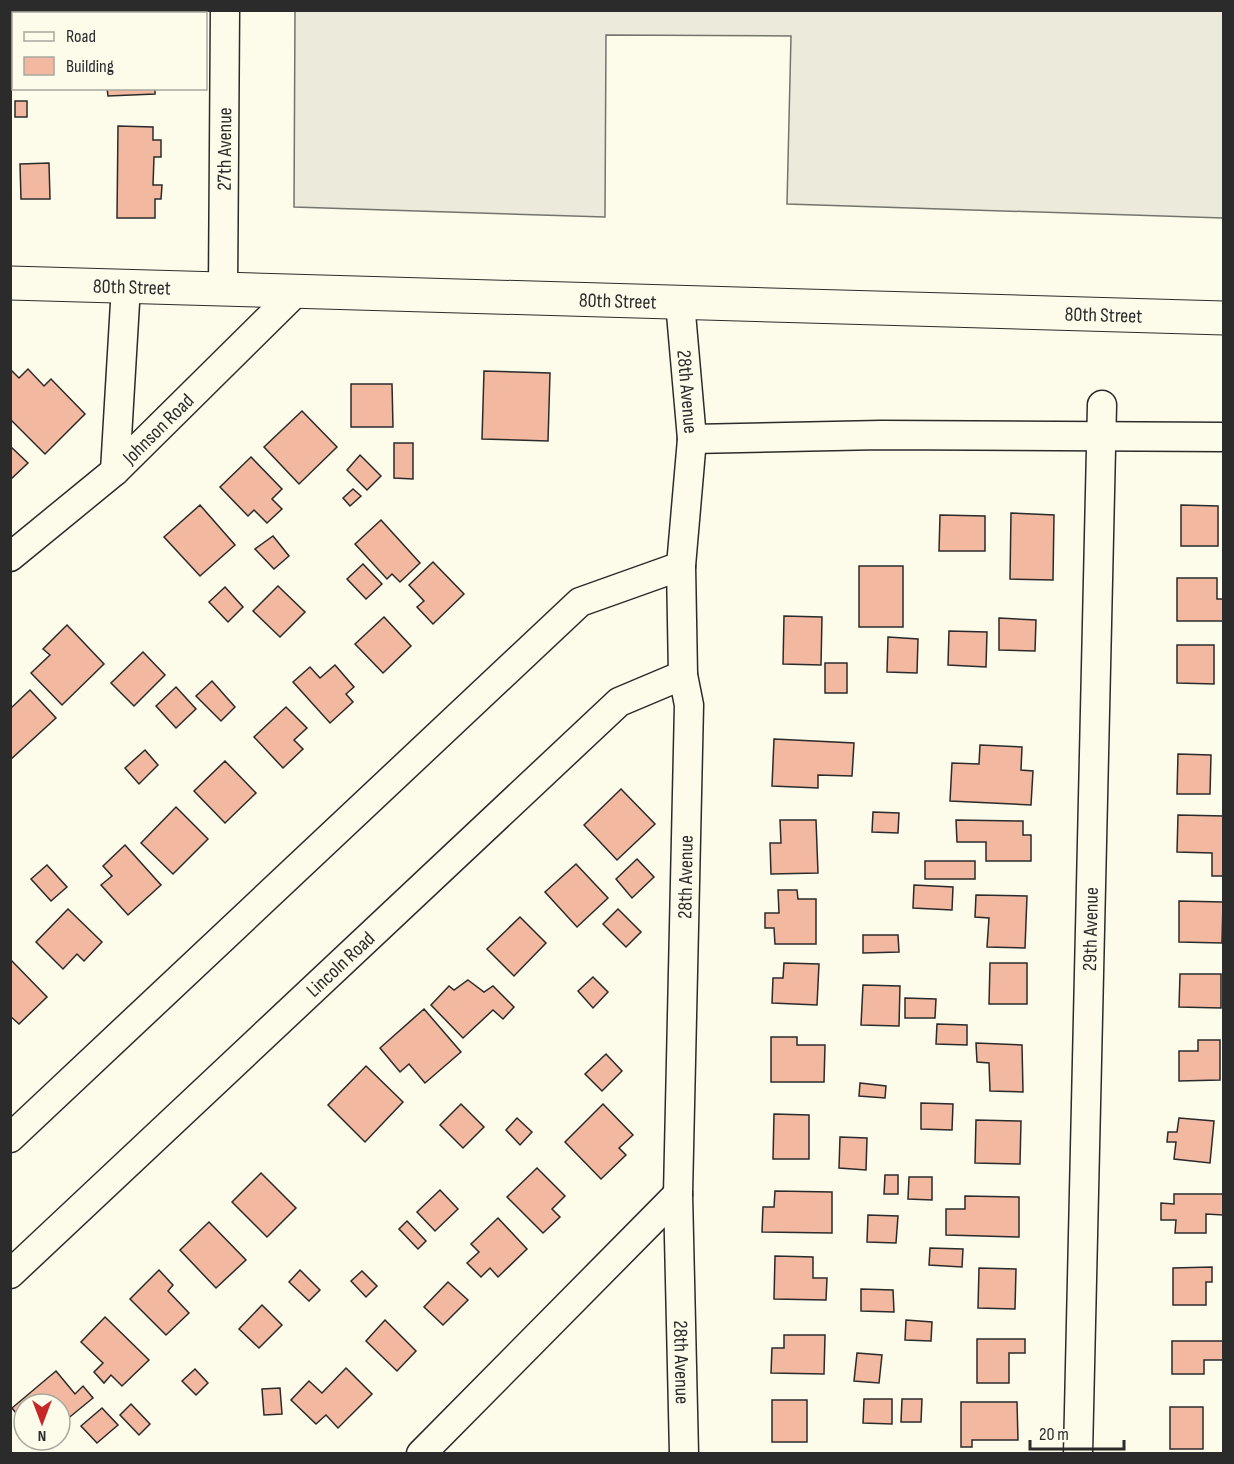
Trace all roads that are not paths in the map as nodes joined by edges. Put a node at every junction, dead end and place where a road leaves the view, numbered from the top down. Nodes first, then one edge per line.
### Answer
1 (225, 10) edge
2 (10, 283) edge
3 (126, 286) junction
4 (223, 289) junction
5 (297, 291) junction
6 (680, 302) junction
7 (1224, 318) edge
8 (1102, 405) dead end
9 (1101, 436) junction
10 (1224, 437) edge
11 (692, 439) junction
12 (115, 471) junction
13 (10, 557) edge
14 (681, 566) junction
15 (683, 675) junction
16 (10, 1138) edge
17 (678, 1194) junction
18 (10, 1274) edge
19 (421, 1454) edge
20 (684, 1454) edge
21 (1078, 1454) edge

1 - 4 street, 27th Avenue
2 - 3 street, 80th Street
3 - 4 street, 80th Street
3 - 12 street
4 - 5 street, 80th Street
5 - 6 street, 80th Street
5 - 12 street, Johnson Road
6 - 7 street, 80th Street
6 - 11 street, 28th Avenue
8 - 9 street, 29th Avenue
9 - 10 street
9 - 11 street
9 - 21 street, 29th Avenue
11 - 14 street, 28th Avenue
12 - 13 street, Johnson Road
14 - 15 street, 28th Avenue
14 - 16 street
15 - 17 street, 28th Avenue
15 - 18 street, Lincoln Road
17 - 19 street
17 - 20 street, 28th Avenue

